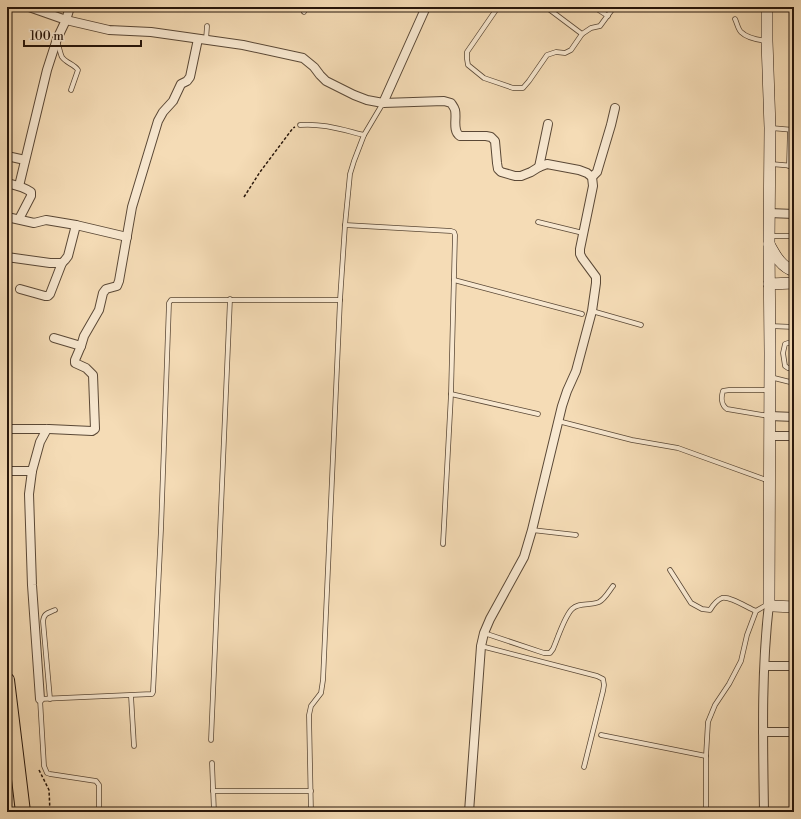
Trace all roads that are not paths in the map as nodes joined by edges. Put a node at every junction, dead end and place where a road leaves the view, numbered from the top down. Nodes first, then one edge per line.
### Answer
1 (29, 7) edge
2 (70, 7) edge
3 (306, 7) edge
4 (426, 7) edge
5 (498, 7) edge
6 (546, 7) edge
7 (594, 7) edge
8 (614, 7) edge
9 (767, 7) edge
10 (304, 12) dead end
11 (608, 16) junction
12 (735, 19) dead end
13 (66, 20) junction
14 (207, 26) dead end
15 (582, 34) junction
16 (57, 39) junction
17 (198, 39) junction
18 (206, 40) junction
19 (767, 41) junction
20 (71, 90) dead end
21 (383, 103) junction
22 (615, 108) dead end
23 (548, 124) dead end
24 (300, 125) road end
25 (770, 128) junction
26 (792, 130) edge
27 (364, 135) junction
28 (7, 156) edge
29 (25, 160) junction
30 (770, 164) junction
31 (789, 166) junction
32 (794, 166) edge
33 (540, 167) junction
34 (592, 177) junction
35 (7, 183) edge
36 (19, 186) junction
37 (769, 213) junction
38 (794, 214) edge
39 (7, 217) edge
40 (19, 219) junction
41 (538, 222) dead end
42 (76, 225) junction
43 (345, 225) junction
44 (583, 233) junction
45 (127, 236) junction
46 (794, 236) edge
47 (769, 240) junction
48 (7, 257) edge
49 (62, 263) junction
50 (769, 272) junction
51 (794, 272) edge
52 (454, 280) junction
53 (794, 283) edge
54 (769, 284) junction
55 (20, 289) dead end
56 (230, 299) junction
57 (340, 300) junction
58 (592, 311) junction
59 (794, 311) edge
60 (582, 314) dead end
61 (641, 325) dead end
62 (770, 326) junction
63 (794, 327) edge
64 (54, 338) dead end
65 (794, 341) edge
66 (81, 346) junction
67 (770, 353) junction
68 (783, 353) junction
69 (794, 369) edge
70 (770, 377) junction
71 (794, 383) edge
72 (770, 390) junction
73 (451, 394) junction
74 (538, 414) dead end
75 (770, 416) junction
76 (794, 417) edge
77 (558, 421) junction
78 (12, 428) dead end
79 (47, 429) junction
80 (770, 436) junction
81 (794, 436) edge
82 (7, 471) edge
83 (32, 471) junction
84 (769, 481) junction
85 (532, 530) junction
86 (576, 535) dead end
87 (443, 544) dead end
88 (670, 570) dead end
89 (613, 586) dead end
90 (769, 604) junction
91 (794, 607) edge
92 (55, 610) dead end
93 (756, 611) junction
94 (484, 633) junction
95 (481, 646) junction
96 (764, 666) junction
97 (794, 666) edge
98 (7, 680) edge
99 (131, 696) junction
100 (40, 699) junction
101 (50, 699) junction
102 (763, 732) junction
103 (794, 732) edge
104 (601, 735) dead end
105 (211, 740) dead end
106 (134, 746) dead end
107 (706, 756) junction
108 (212, 763) dead end
109 (584, 767) dead end
110 (311, 790) junction
111 (213, 791) junction
112 (23, 812) edge
113 (99, 812) edge
114 (214, 812) edge
115 (311, 812) edge
116 (469, 812) edge
117 (706, 812) edge
118 (764, 812) edge

1 - 13 street
2 - 13 street
3 - 10 lane
4 - 21 street
5 - 15 lane
6 - 15 lane
7 - 11 lane
8 - 11 lane
9 - 19 main road
11 - 15 lane
12 - 19 lane
13 - 16 street
13 - 17 street
14 - 18 lane
16 - 20 lane
16 - 29 street
17 - 18 street
17 - 45 street
18 - 21 street
19 - 25 main road
21 - 27 lane
21 - 33 street
22 - 34 street
23 - 33 street
24 - 27 lane
25 - 26 lane
25 - 30 main road
26 - 31 lane
27 - 43 lane
28 - 29 street
29 - 36 street
30 - 31 lane
30 - 37 main road
31 - 32 lane
33 - 34 street
34 - 44 street
35 - 36 street
36 - 40 street
37 - 38 street
37 - 47 main road
39 - 40 street
40 - 42 street
41 - 44 lane
42 - 45 street
42 - 49 street
43 - 52 lane
43 - 57 lane
44 - 58 street
45 - 66 street
46 - 47 lane
47 - 50 main road
47 - 51 main road
48 - 49 street
49 - 55 street
50 - 51 main road
50 - 54 main road
52 - 60 lane
52 - 73 lane
53 - 54 main road
54 - 62 main road
56 - 57 lane
56 - 99 lane
56 - 105 lane
57 - 110 lane
58 - 61 lane
58 - 77 street
59 - 63 lane
62 - 63 lane
62 - 67 main road
64 - 66 street
65 - 68 lane
66 - 79 street
67 - 68 lane
67 - 70 main road
68 - 69 lane
70 - 71 lane
70 - 72 main road
72 - 75 main road
72 - 75 lane
73 - 74 lane
73 - 87 lane
75 - 76 street
75 - 80 main road
77 - 84 lane
77 - 85 street
78 - 79 street
79 - 83 street
80 - 81 street
80 - 84 main road
82 - 83 street
83 - 100 street
84 - 90 main road
85 - 86 lane
85 - 94 street
88 - 93 lane
89 - 94 lane
90 - 91 main road
90 - 93 lane
90 - 96 street
92 - 101 lane
93 - 107 lane
94 - 95 street
95 - 109 lane
95 - 116 street
96 - 97 street
96 - 102 street
98 - 112 highway
99 - 101 lane
99 - 106 lane
100 - 101 lane
100 - 113 lane
102 - 103 street
102 - 118 street
104 - 107 lane
107 - 117 lane
108 - 111 lane
110 - 111 lane
110 - 115 lane
111 - 114 lane

